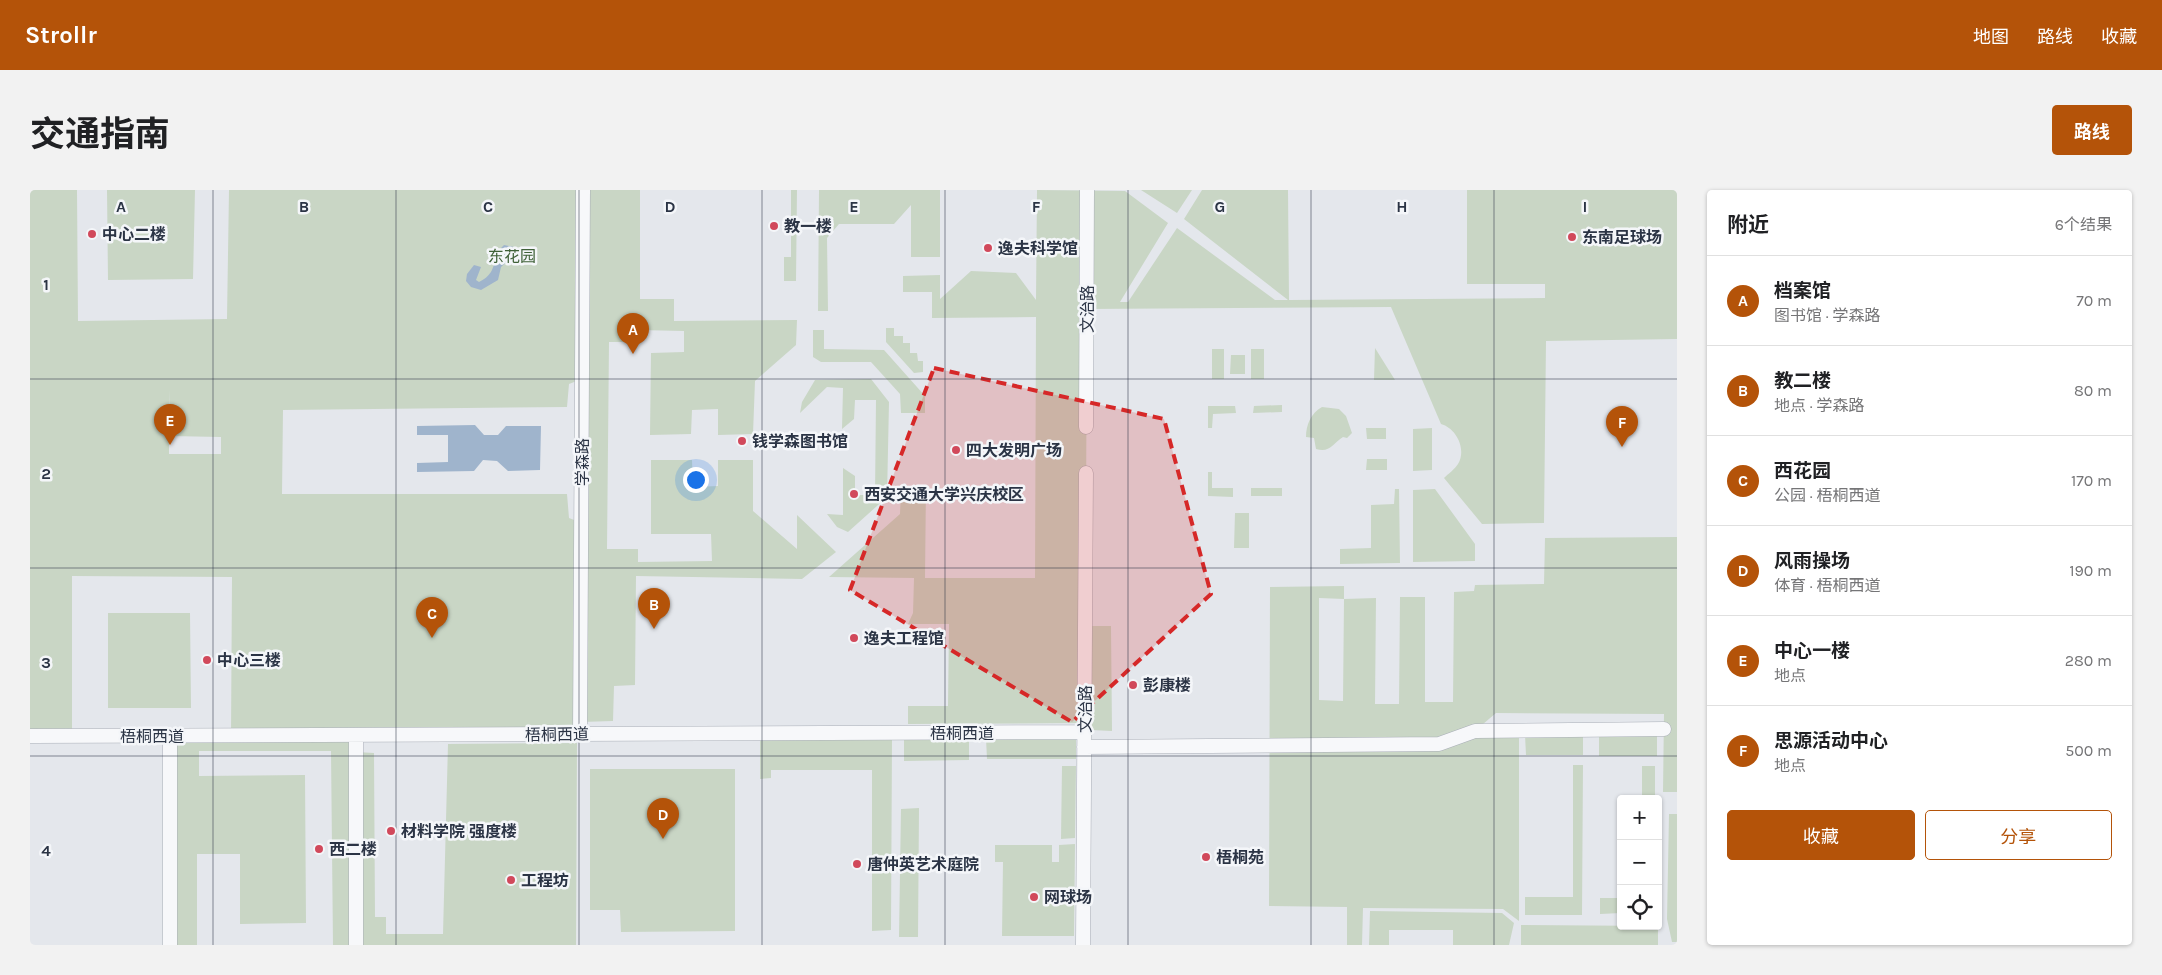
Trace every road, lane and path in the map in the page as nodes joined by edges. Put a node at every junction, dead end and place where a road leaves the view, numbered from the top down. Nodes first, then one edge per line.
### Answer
1 (583, 190) edge
2 (1087, 190) edge
3 (1086, 427) dead end
4 (1086, 473) dead end
5 (1664, 729) dead end
6 (1085, 732) junction
7 (580, 734) junction
8 (30, 736) edge
9 (170, 736) junction
10 (356, 736) junction
11 (1084, 747) junction
12 (170, 945) edge
13 (356, 945) edge
14 (1084, 945) edge

1 - 7 street, 学森路
2 - 3 street, 文治路
4 - 6 street, 文治路
5 - 11 street
6 - 7 street, 梧桐西道
6 - 11 street, 文治路
7 - 10 street, 梧桐西道
8 - 9 street, 梧桐西道
9 - 10 street, 梧桐西道
9 - 12 street
10 - 13 street
11 - 14 street, 文治路

